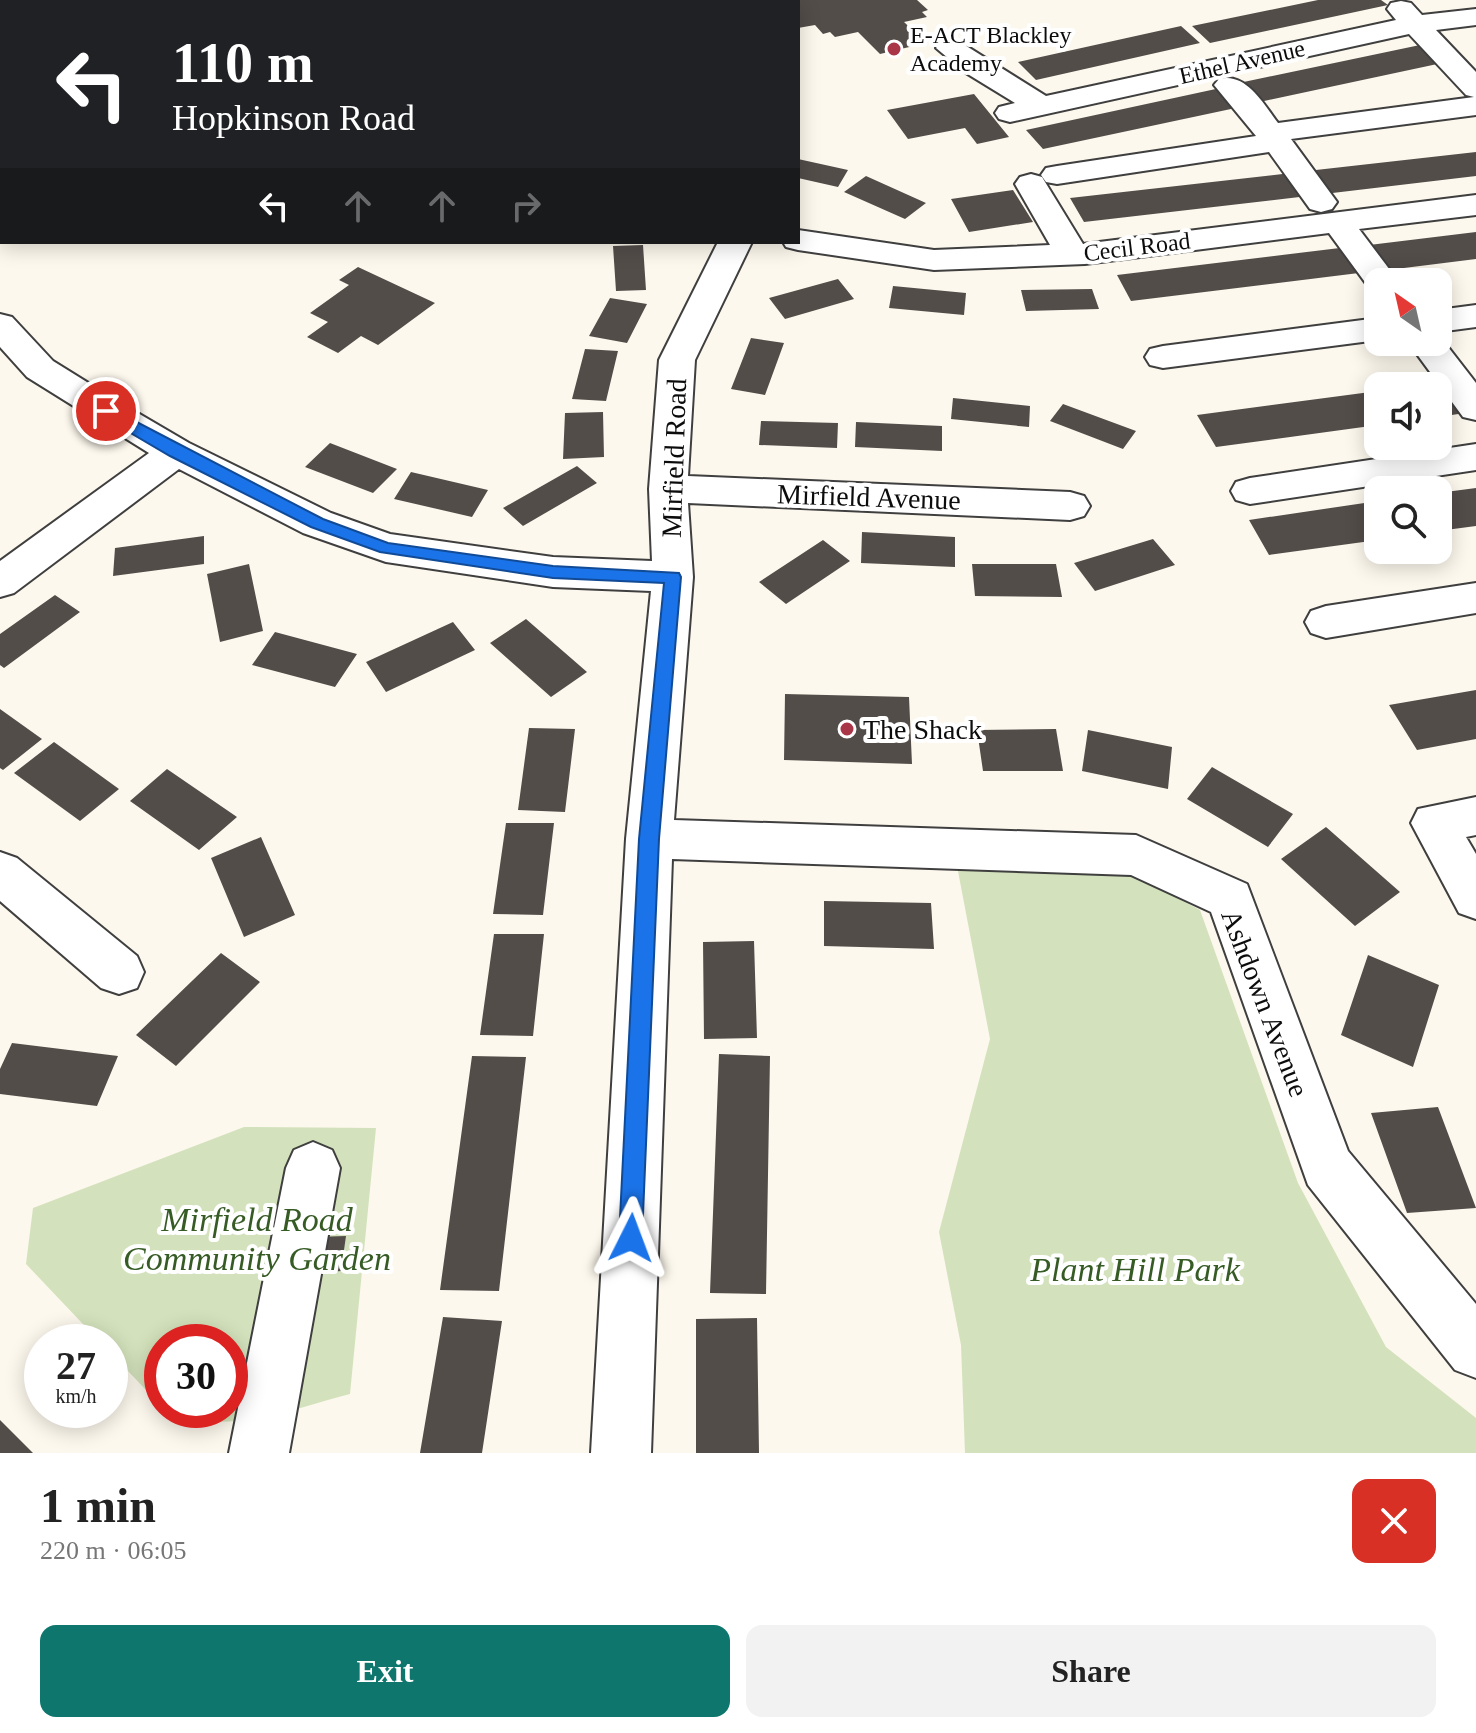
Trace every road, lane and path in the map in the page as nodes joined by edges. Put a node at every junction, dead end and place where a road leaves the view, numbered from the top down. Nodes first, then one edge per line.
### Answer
1 (1392, 0) edge
2 (1476, 17) edge
3 (1414, 24) junction
4 (950, 48) dead end
5 (1229, 85) dead end
6 (1476, 89) edge
7 (1476, 106) edge
8 (1043, 107) junction
9 (1010, 113) dead end
10 (1274, 138) junction
11 (1476, 205) edge
12 (1329, 212) junction
13 (800, 240) edge
14 (734, 244) edge
15 (1072, 254) junction
16 (1371, 268) edge
17 (1476, 316) edge
18 (1452, 319) edge
19 (0, 325) edge
20 (1364, 331) edge
21 (1437, 356) edge
22 (1163, 357) dead end
23 (1476, 408) edge
24 (176, 452) junction
25 (1476, 457) edge
26 (668, 489) junction
27 (1250, 491) dead end
28 (1070, 506) dead end
29 (673, 577) junction
30 (0, 582) edge
31 (1476, 598) edge
32 (1326, 622) dead end
33 (1455, 820) edge
34 (649, 839) junction
35 (0, 872) edge
36 (1476, 898) edge
37 (119, 972) dead end
38 (313, 1168) dead end
39 (1476, 1349) edge
40 (259, 1453) edge
41 (621, 1453) edge

1 - 3 street
2 - 3 street, Ethel Avenue
3 - 6 street
3 - 8 street, Ethel Avenue
4 - 8 street
5 - 10 street
7 - 10 street
8 - 9 street, Ethel Avenue
10 - 12 street
10 - 15 street
11 - 12 street, Cecil Road
12 - 15 street, Cecil Road
12 - 16 street
13 - 15 street, Cecil Road
14 - 26 street, Mirfield Road
17 - 18 street
19 - 24 street
20 - 22 street
21 - 23 street
24 - 29 street
24 - 30 street
25 - 27 street
26 - 28 street, Mirfield Avenue
26 - 29 street, Mirfield Road
29 - 34 street, Mirfield Road
31 - 32 street
33 - 36 street
34 - 39 street, Ashdown Avenue
34 - 41 street, Mirfield Road
35 - 37 street
38 - 40 street

